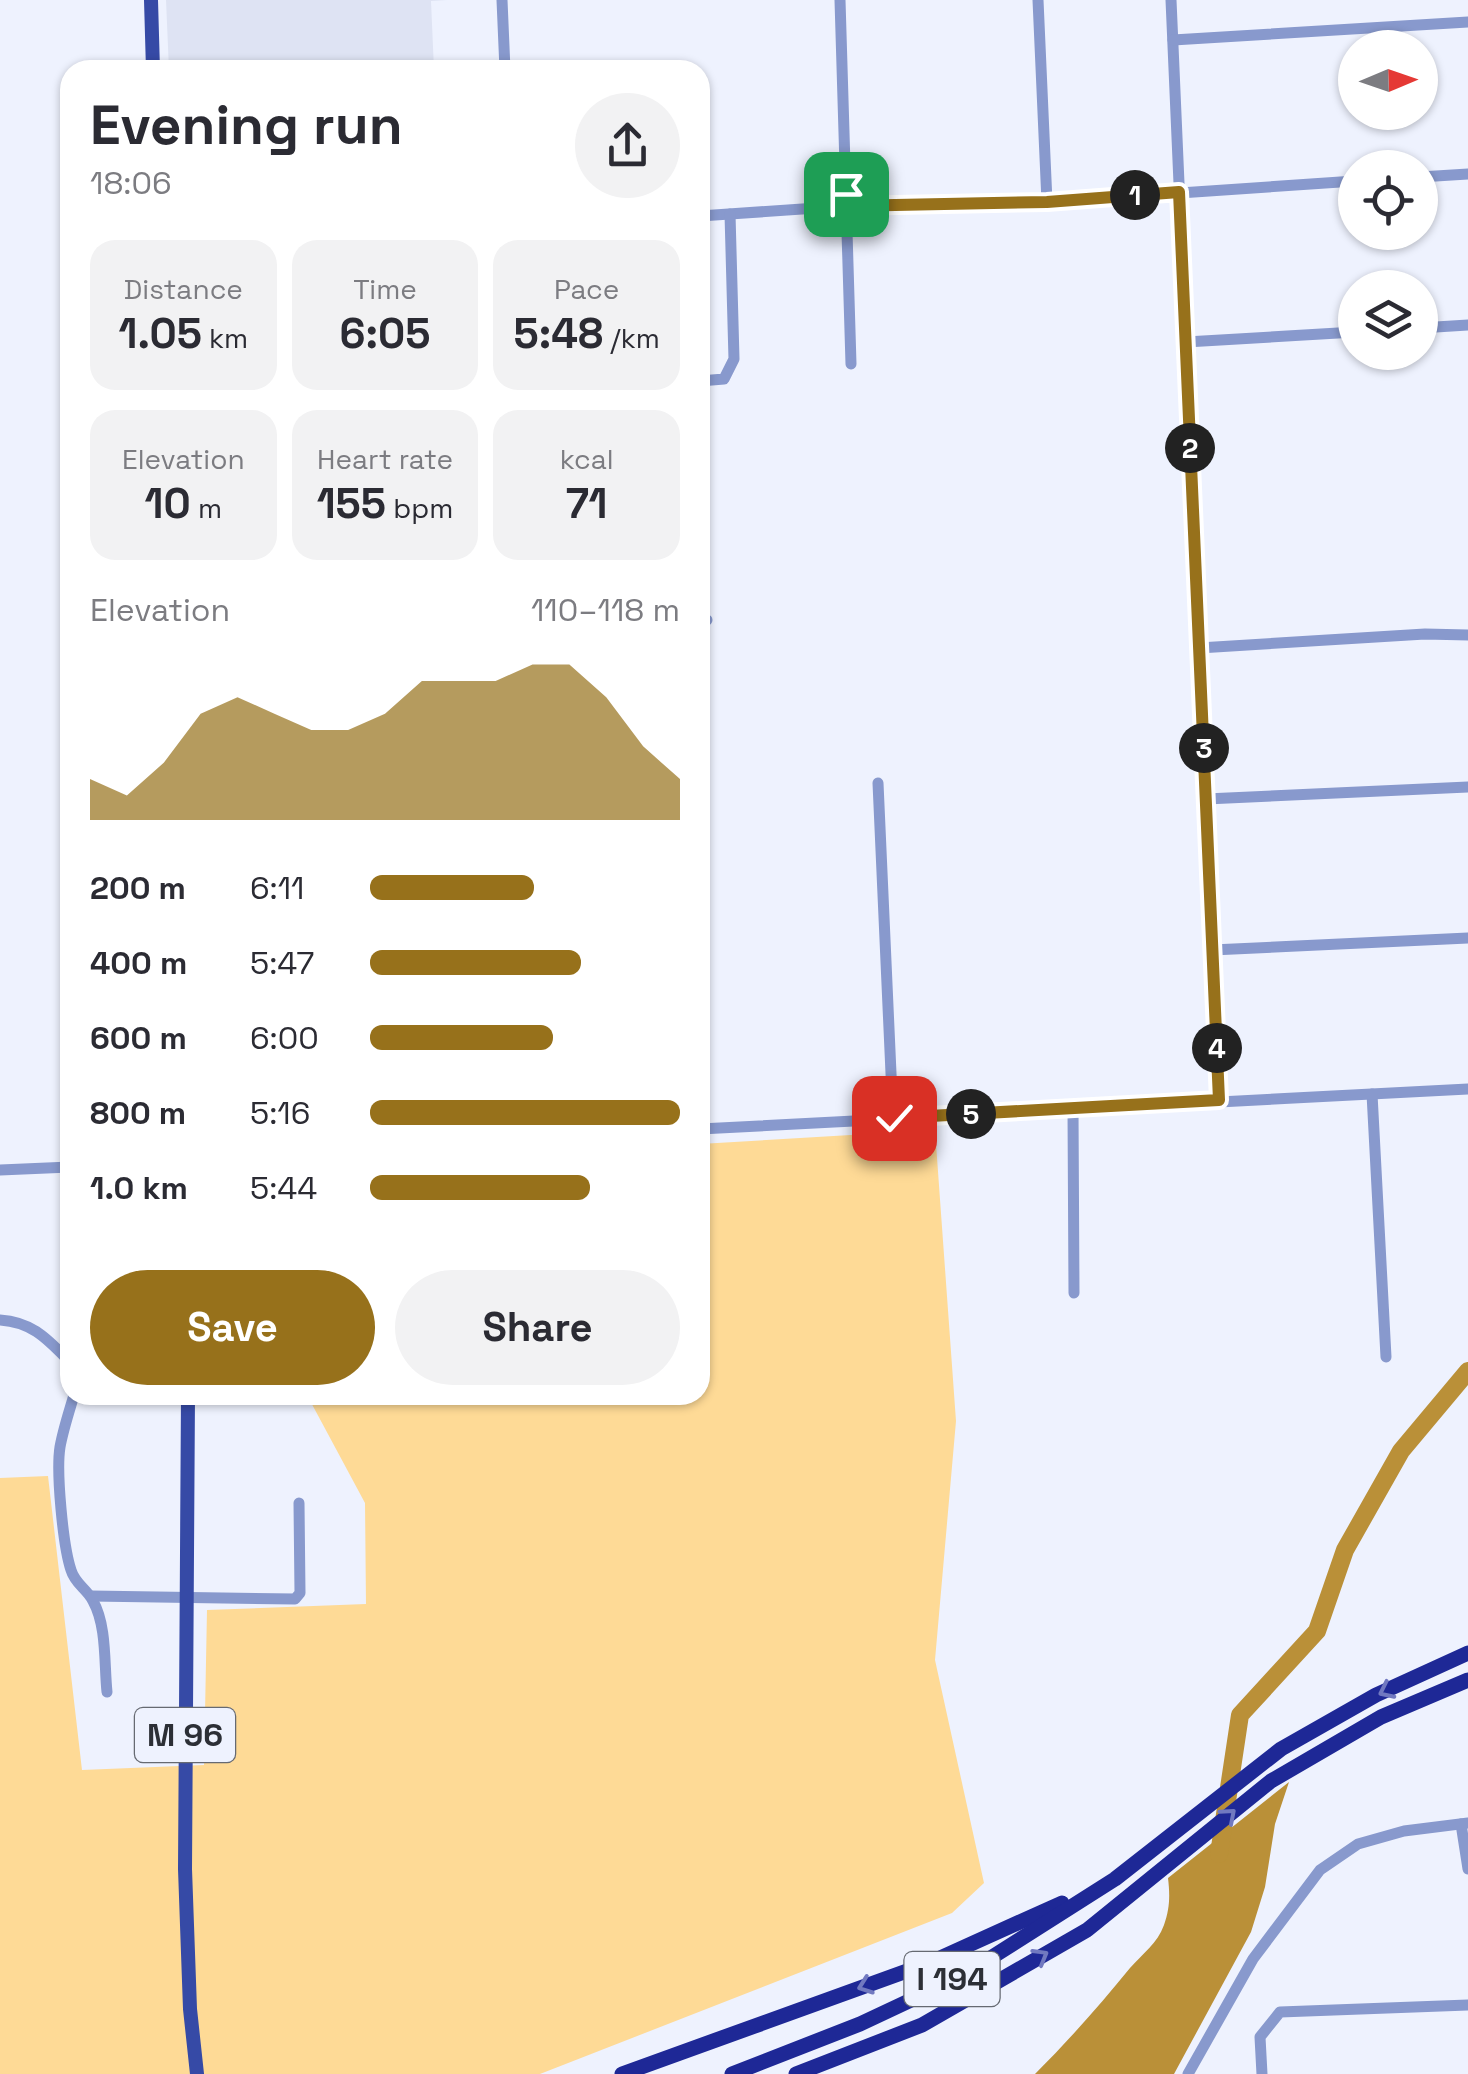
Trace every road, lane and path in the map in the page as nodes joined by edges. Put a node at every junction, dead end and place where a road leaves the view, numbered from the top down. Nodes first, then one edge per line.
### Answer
1 (150, 0) edge
2 (502, 0) edge
3 (840, 0) edge
4 (1038, 0) edge
5 (1171, 0) edge
6 (1468, 22) edge
7 (1172, 40) junction
8 (153, 60) edge
9 (505, 60) edge
10 (1468, 174) edge
11 (1438, 176) edge
12 (1338, 182) edge
13 (1179, 192) junction
14 (1047, 202) junction
15 (846, 206) junction
16 (730, 214) junction
17 (710, 215) edge
18 (1468, 324) edge
19 (1438, 326) edge
20 (1338, 333) edge
21 (1186, 342) junction
22 (851, 364) dead end
23 (710, 381) edge
24 (1468, 635) edge
25 (1199, 648) junction
26 (878, 783) dead end
27 (1468, 787) edge
28 (1206, 799) junction
29 (1468, 938) edge
30 (1212, 950) junction
31 (1468, 1089) edge
32 (1372, 1094) junction
33 (1219, 1100) junction
34 (1072, 1109) junction
35 (894, 1118) junction
36 (710, 1128) edge
37 (60, 1167) edge
38 (0, 1170) edge
39 (1074, 1292) dead end
40 (0, 1320) edge
41 (60, 1352) edge
42 (1386, 1357) dead end
43 (72, 1405) edge
44 (188, 1405) edge
45 (299, 1504) dead end
46 (90, 1596) junction
47 (186, 1596) junction
48 (1468, 1654) edge
49 (1468, 1680) edge
50 (106, 1692) dead end
51 (1465, 1824) edge
52 (1468, 1869) edge
53 (1115, 1879) junction
54 (1468, 2005) edge
55 (872, 2044) junction
56 (196, 2074) edge
57 (622, 2074) edge
58 (732, 2074) edge
59 (796, 2074) edge
60 (813, 2074) edge
61 (1188, 2074) edge
62 (1262, 2074) edge

1 - 8 main road
2 - 9 street
3 - 15 street
4 - 14 street
5 - 7 street
6 - 7 street
7 - 13 street
10 - 11 street
12 - 13 street
13 - 14 street
13 - 21 street
14 - 15 street
15 - 16 street
15 - 22 street
16 - 17 street
16 - 23 street
18 - 19 street
20 - 21 street
21 - 25 street
24 - 25 street
25 - 28 street
26 - 35 street
27 - 28 street
28 - 30 street
29 - 30 street
30 - 33 street
31 - 32 street
32 - 33 street
32 - 42 street
33 - 34 street
34 - 35 street
34 - 39 street
35 - 36 street
37 - 38 street
40 - 41 street
43 - 46 street
44 - 47 main road, M 96
45 - 47 street
46 - 47 street
46 - 50 street
47 - 56 main road, M 96
48 -> 53 highway, I 194
55 -> 49 highway, I 194
51 - 52 street
51 - 61 street
53 -> 57 highway
53 - 58 highway, I 194
54 - 62 street
55 - 59 highway, I 194
55 - 60 highway

